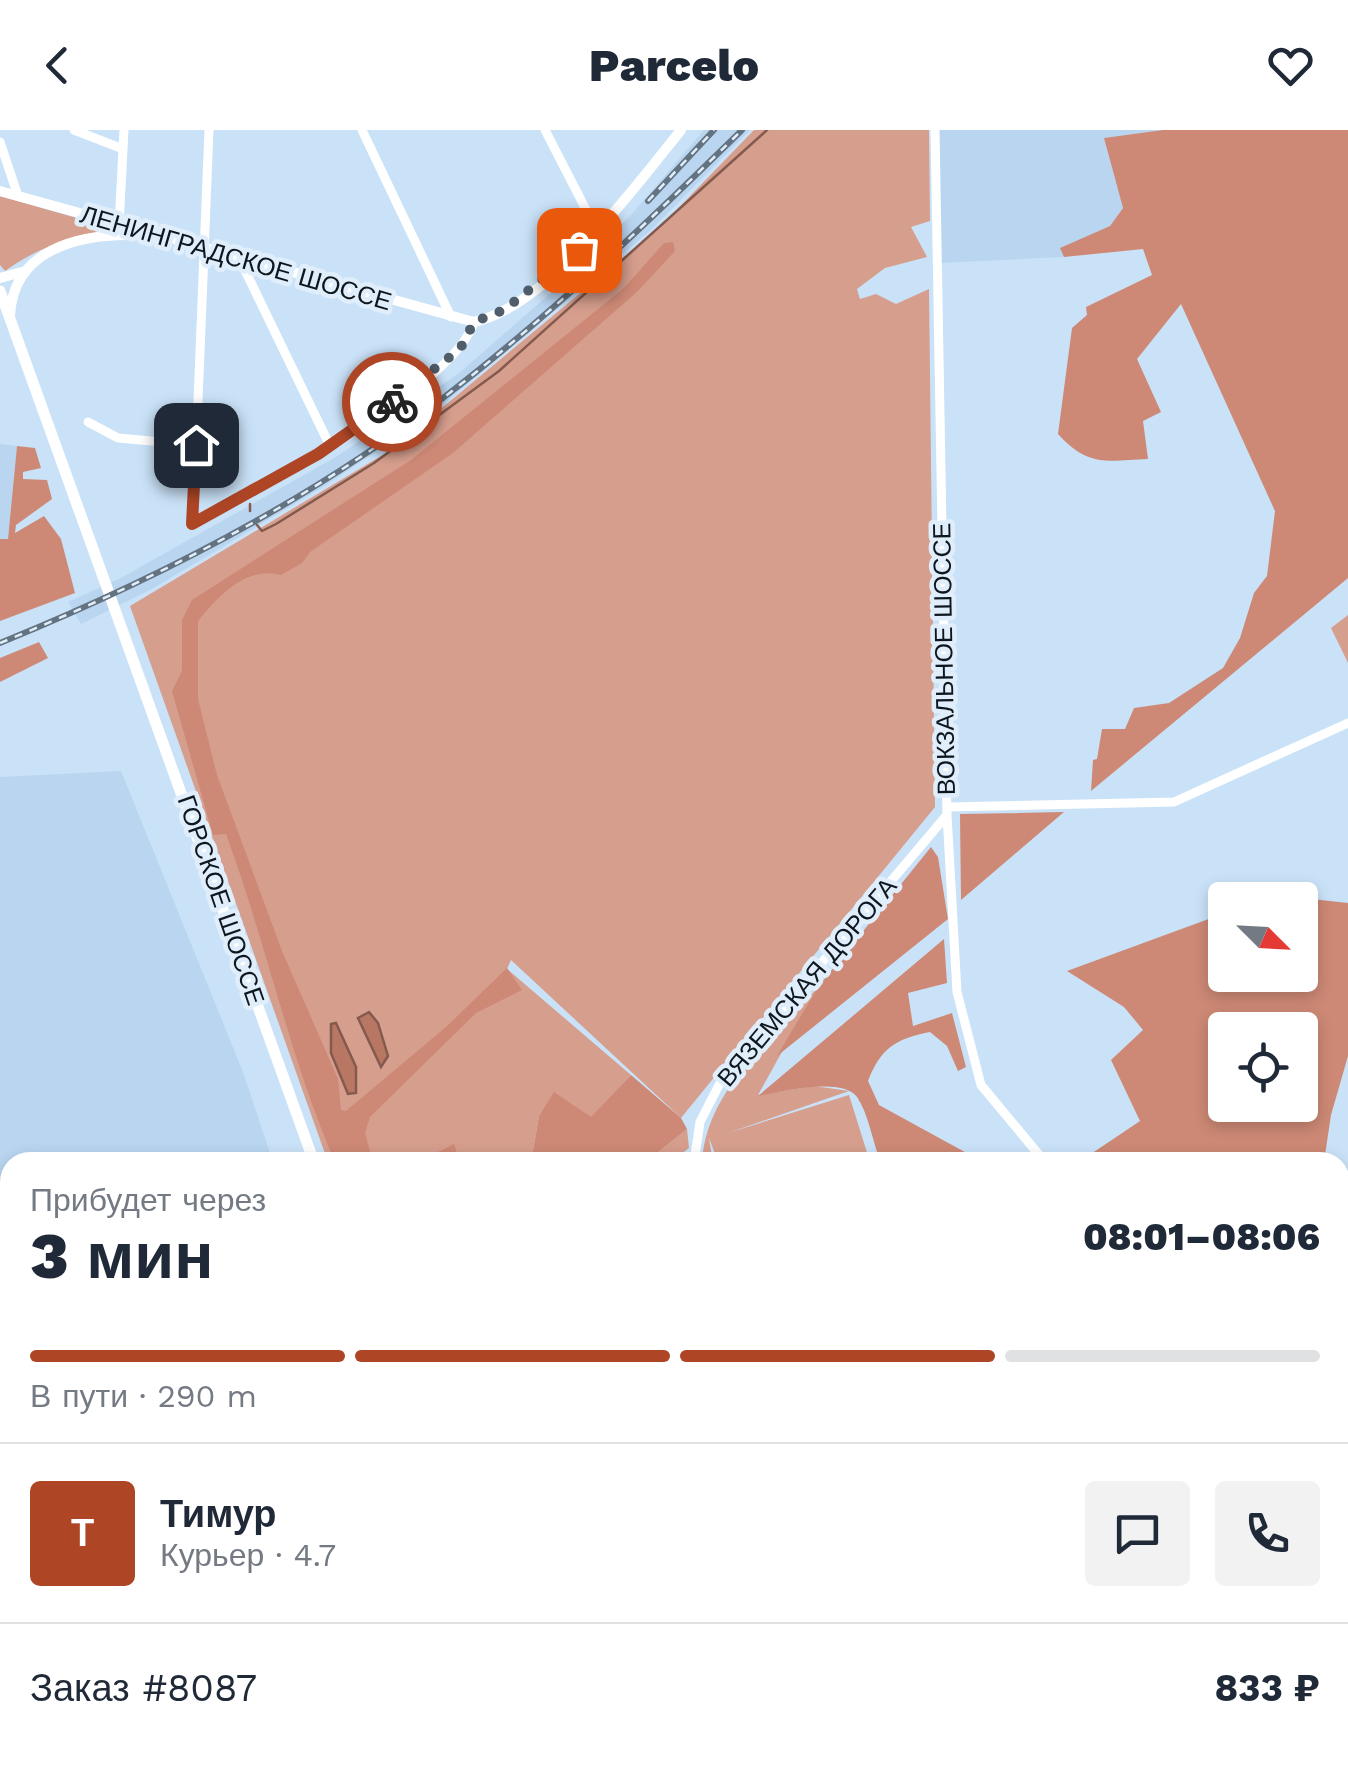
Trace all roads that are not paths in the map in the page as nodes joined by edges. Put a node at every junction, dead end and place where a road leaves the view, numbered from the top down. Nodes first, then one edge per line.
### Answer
1 (74, 130) edge
2 (124, 130) edge
3 (209, 130) edge
4 (362, 130) edge
5 (544, 130) edge
6 (680, 130) edge
7 (935, 130) edge
8 (0, 142) edge
9 (123, 149) junction
10 (0, 191) edge
11 (18, 196) junction
12 (119, 226) junction
13 (597, 231) junction
14 (150, 236) junction
15 (204, 250) junction
16 (240, 260) junction
17 (22, 271) junction
18 (0, 278) edge
19 (0, 291) edge
20 (452, 319) junction
21 (10, 320) junction
22 (474, 322) junction
23 (88, 422) dead end
24 (196, 445) junction
25 (330, 446) junction
26 (1348, 723) edge
27 (947, 811) junction
28 (310, 1152) edge
29 (696, 1152) edge
30 (1037, 1152) edge

1 - 9 street
2 - 9 street
3 - 15 street
4 - 20 street
5 - 13 street
6 - 13 street
7 - 27 street, ВОКЗАЛЬНОЕ ШОССЕ
8 - 11 street
9 - 12 street
10 - 11 street, ЛЕНИНГРАДСКОЕ ШОССЕ
11 - 12 street, ЛЕНИНГРАДСКОЕ ШОССЕ
12 - 14 street, ЛЕНИНГРАДСКОЕ ШОССЕ
13 - 22 street
14 - 15 street, ЛЕНИНГРАДСКОЕ ШОССЕ
14 - 17 street
15 - 16 street, ЛЕНИНГРАДСКОЕ ШОССЕ
15 - 24 street
16 - 20 street, ЛЕНИНГРАДСКОЕ ШОССЕ
16 - 25 street
17 - 18 street
17 - 21 street
19 - 21 main road
20 - 22 street, ЛЕНИНГРАДСКОЕ ШОССЕ
21 - 28 main road, ГОРСКОЕ ШОССЕ
22 - 25 street
23 - 24 street
24 - 25 street
26 - 27 street
27 - 29 street, ВЯЗЕМСКАЯ ДОРОГА
27 - 30 street, ВОКЗАЛЬНОЕ ШОССЕ

